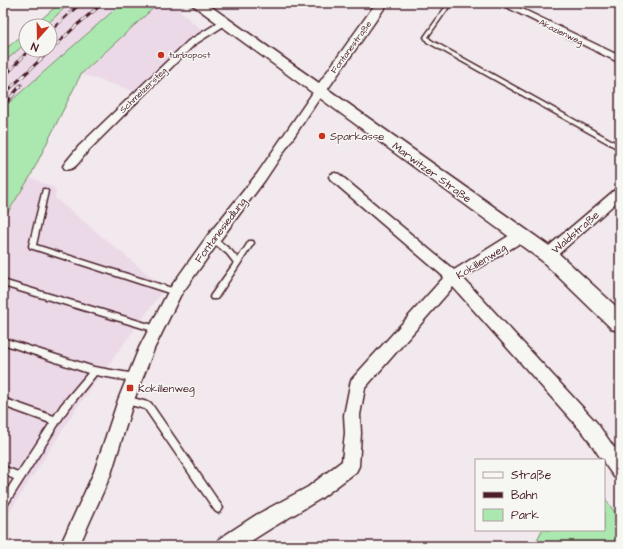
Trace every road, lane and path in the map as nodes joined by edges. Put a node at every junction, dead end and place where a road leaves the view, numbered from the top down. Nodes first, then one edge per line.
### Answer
1 (197, 3) edge
2 (382, 3) edge
3 (450, 3) edge
4 (510, 4) edge
5 (224, 22) junction
6 (620, 60) edge
7 (320, 90) junction
8 (620, 148) edge
9 (69, 166) dead end
10 (335, 177) dead end
11 (45, 191) dead end
12 (620, 192) edge
13 (520, 236) junction
14 (213, 239) junction
15 (251, 243) dead end
16 (548, 255) junction
17 (238, 263) junction
18 (453, 277) junction
19 (3, 283) edge
20 (175, 292) junction
21 (214, 297) dead end
22 (620, 322) edge
23 (156, 329) junction
24 (3, 341) edge
25 (94, 371) junction
26 (135, 378) junction
27 (126, 400) junction
28 (3, 402) edge
29 (56, 421) junction
30 (615, 452) edge
31 (3, 470) edge
32 (620, 471) edge
33 (20, 477) junction
34 (3, 504) edge
35 (218, 508) dead end
36 (69, 546) edge
37 (226, 546) edge

1 - 5 main road, Marwitzer Straße
2 - 7 street, Fontanestraße
3 - 8 lane
4 - 6 street, Akazienweg
5 - 7 main road, Marwitzer Straße
5 - 9 street, Schmelzersteg
7 - 13 main road, Marwitzer Straße
7 - 14 street, Fontanesiedlung
10 - 18 street
11 - 20 lane
12 - 16 street, Waldstraße
13 - 16 main road, Marwitzer Straße
13 - 18 street, Kokillenweg
14 - 17 lane
14 - 20 street, Fontanesiedlung
15 - 17 lane
16 - 22 main road, Marwitzer Straße
17 - 21 lane
18 - 30 street
18 - 37 street, Kokillenweg
19 - 23 lane
20 - 23 street, Fontanesiedlung
23 - 26 street, Fontanesiedlung
24 - 25 lane
25 - 26 lane
25 - 29 lane
26 - 27 street, Fontanesiedlung
27 - 35 lane
27 - 36 street, Fontanesiedlung
28 - 29 lane
29 - 33 lane
30 - 32 street
31 - 33 lane
33 - 34 lane

